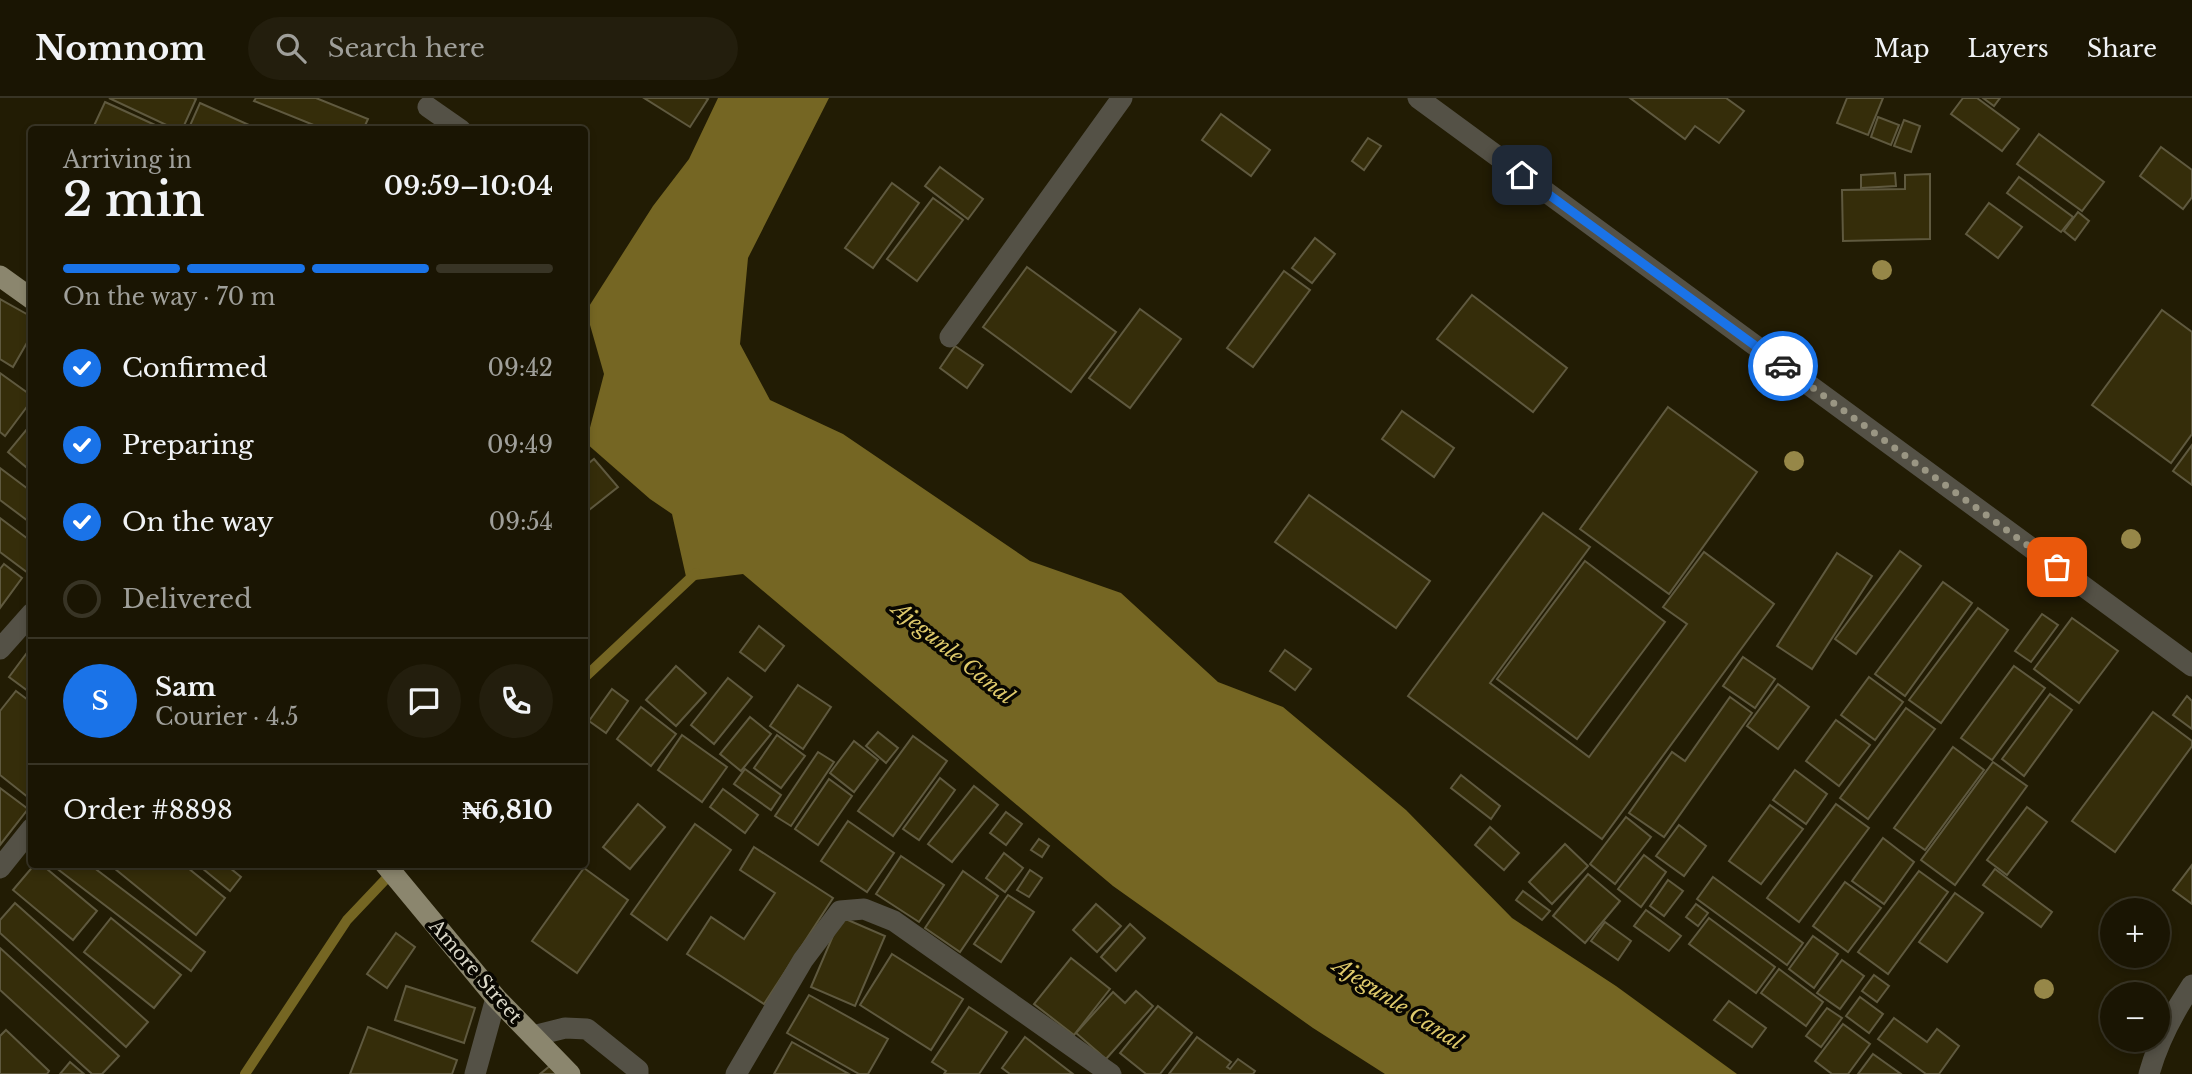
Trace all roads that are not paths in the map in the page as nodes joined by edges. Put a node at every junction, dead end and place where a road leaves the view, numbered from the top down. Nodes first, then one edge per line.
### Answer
1 (1122, 98) edge
2 (1431, 102) edge
3 (428, 107) dead end
4 (455, 126) edge
5 (0, 276) edge
6 (28, 296) edge
7 (950, 337) dead end
8 (28, 618) edge
9 (0, 649) edge
10 (2192, 665) edge
11 (28, 833) edge
12 (0, 868) edge
13 (388, 868) edge
14 (2192, 985) edge
15 (496, 998) junction
16 (533, 1036) junction
17 (475, 1074) edge
18 (570, 1074) edge
19 (638, 1074) edge
20 (736, 1074) edge
21 (1111, 1074) edge
22 (2149, 1074) edge

1 - 7 street
2 - 10 street
3 - 4 street
5 - 6 main road
8 - 9 street
11 - 12 street
13 - 15 main road, Amore Street
14 - 22 street
15 - 16 main road, Amore Street
15 - 17 street
16 - 18 main road, Amore Street
16 - 19 street
20 - 21 street

